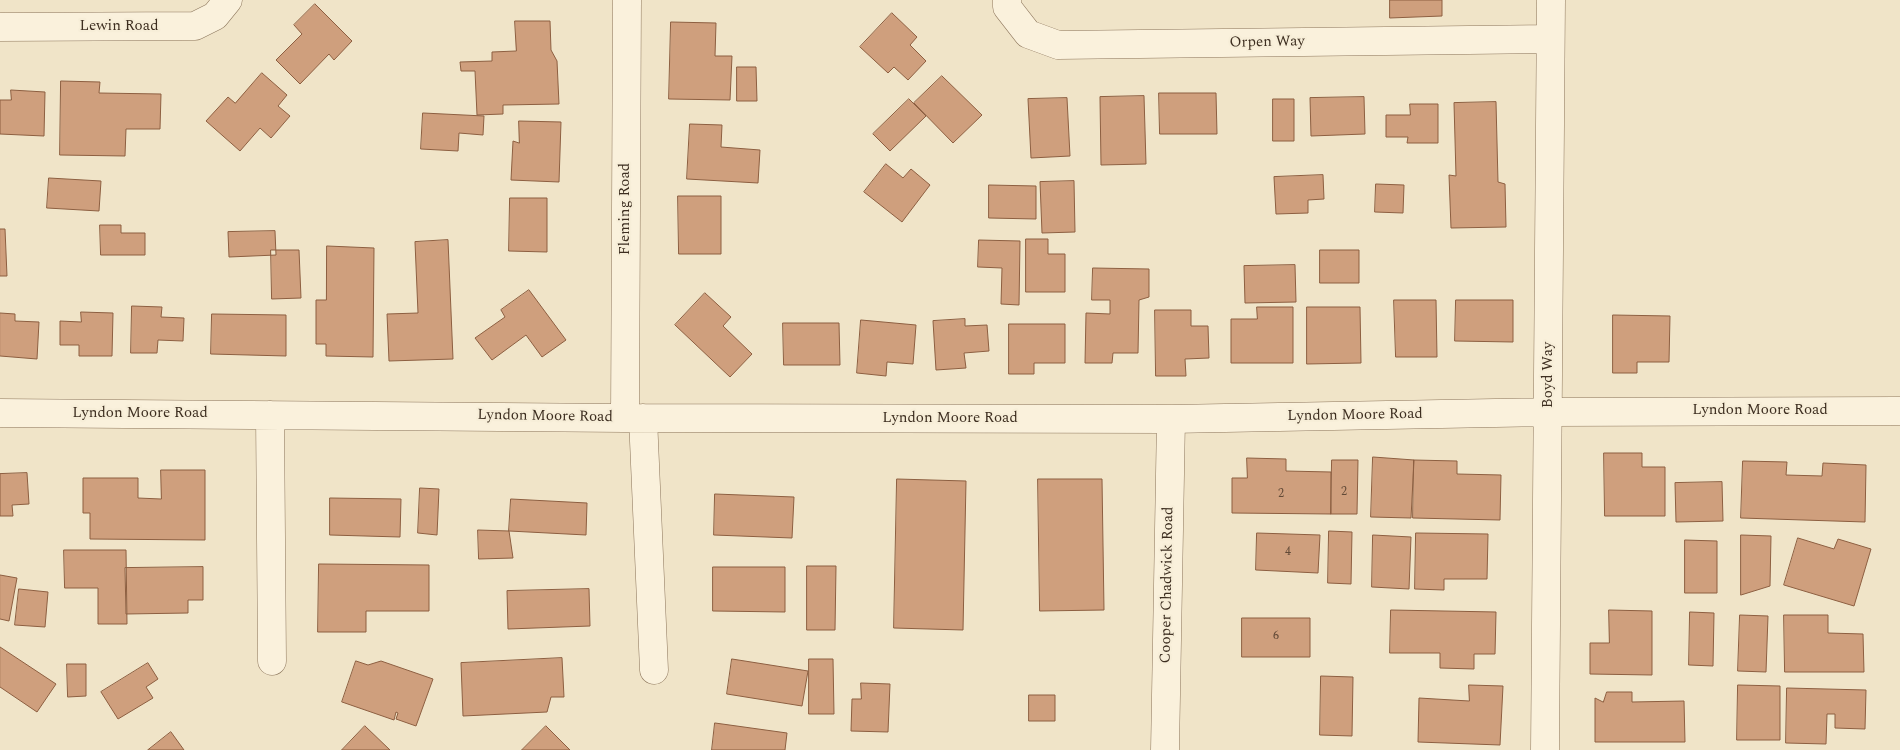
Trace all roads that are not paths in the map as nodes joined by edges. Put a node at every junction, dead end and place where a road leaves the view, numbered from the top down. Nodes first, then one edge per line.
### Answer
1 (228, 0) edge
2 (627, 0) edge
3 (1007, 0) edge
4 (1551, 0) edge
5 (0, 28) edge
6 (1550, 39) junction
7 (1900, 411) edge
8 (1549, 412) junction
9 (0, 413) edge
10 (270, 415) junction
11 (634, 418) junction
12 (1171, 419) junction
13 (272, 661) dead end
14 (654, 670) dead end
15 (1165, 750) edge
16 (1545, 750) edge

1 - 5 street, Lewin Road
2 - 11 street, Fleming Road
3 - 6 street, Orpen Way
4 - 6 street, Boyd Way
6 - 8 street, Boyd Way
7 - 8 street, Lyndon Moore Road
8 - 12 street, Lyndon Moore Road
8 - 16 street, Boyd Way
9 - 10 street, Lyndon Moore Road
10 - 11 street, Lyndon Moore Road
10 - 13 street
11 - 12 street, Lyndon Moore Road
11 - 14 street, Fleming Road
12 - 15 street, Cooper Chadwick Road

